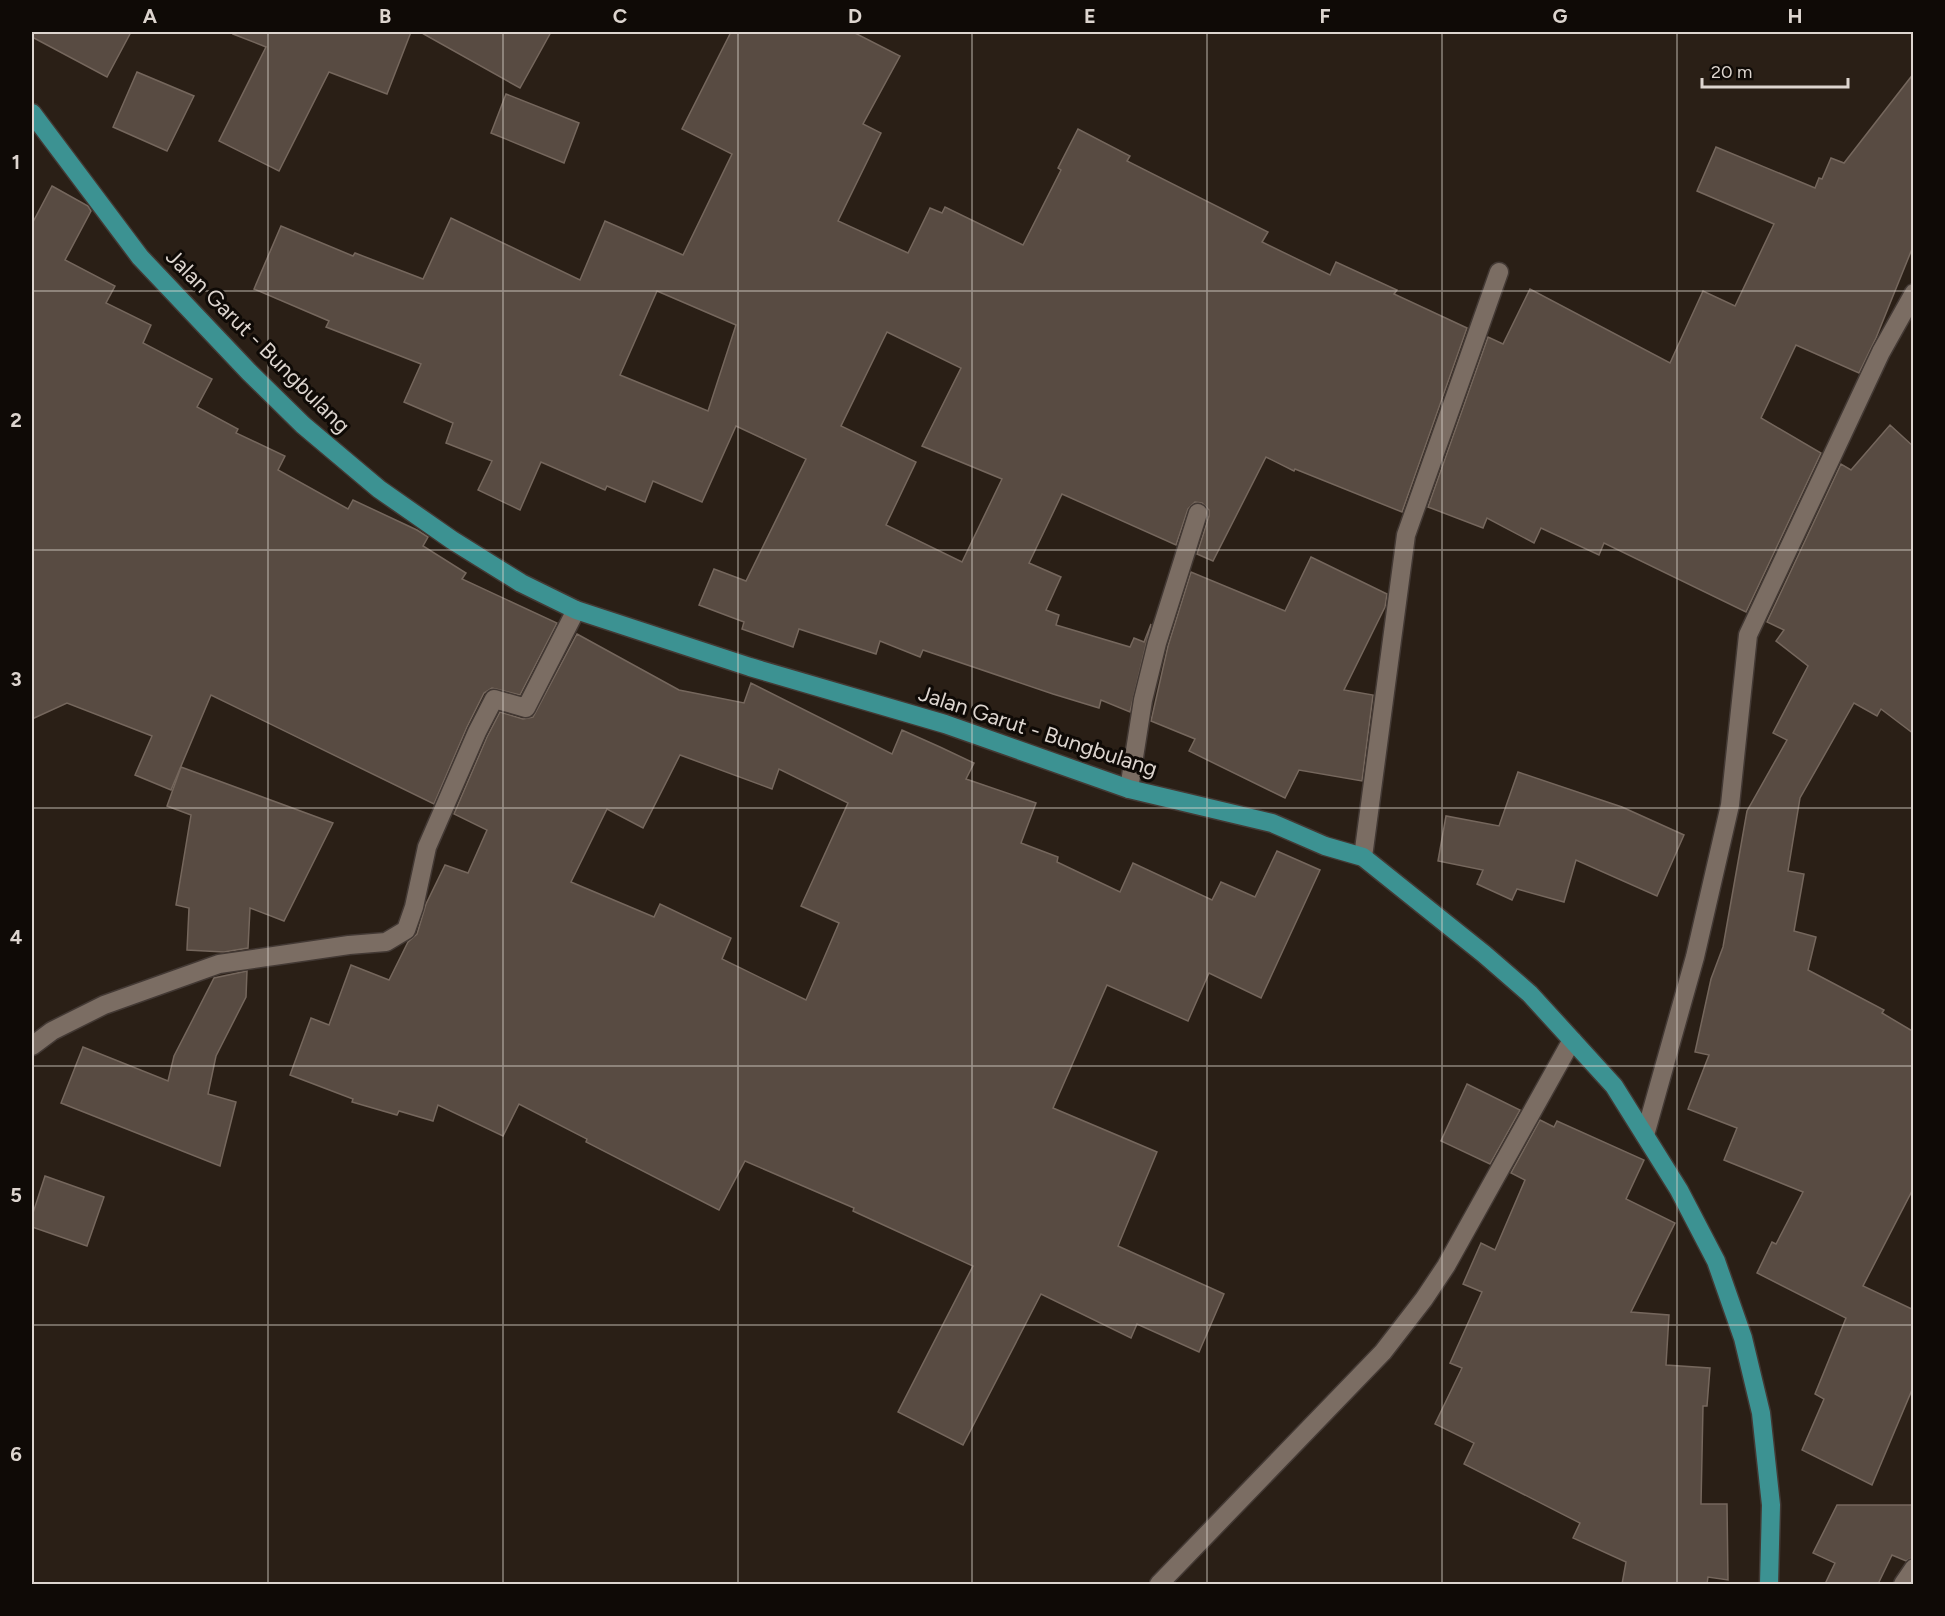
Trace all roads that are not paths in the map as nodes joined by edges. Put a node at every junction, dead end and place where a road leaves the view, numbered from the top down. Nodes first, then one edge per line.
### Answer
1 (32, 113) edge
2 (1499, 272) dead end
3 (1914, 292) edge
4 (1198, 513) dead end
5 (576, 610) junction
6 (1129, 789) junction
7 (1363, 857) junction
8 (1572, 1040) junction
9 (32, 1046) edge
10 (1645, 1135) junction
11 (1914, 1568) edge
12 (1159, 1584) edge
13 (1769, 1584) edge
14 (1903, 1584) edge

1 - 5 main road, Jalan Garut - Bungbulang
2 - 7 street
3 - 10 street
4 - 6 street
5 - 6 main road, Jalan Garut - Bungbulang
5 - 9 street
6 - 7 main road, Jalan Garut - Bungbulang
7 - 8 main road, Jalan Garut - Bungbulang
8 - 10 main road, Jalan Garut - Bungbulang
8 - 12 street
10 - 13 main road, Jalan Garut - Bungbulang
11 - 14 street

